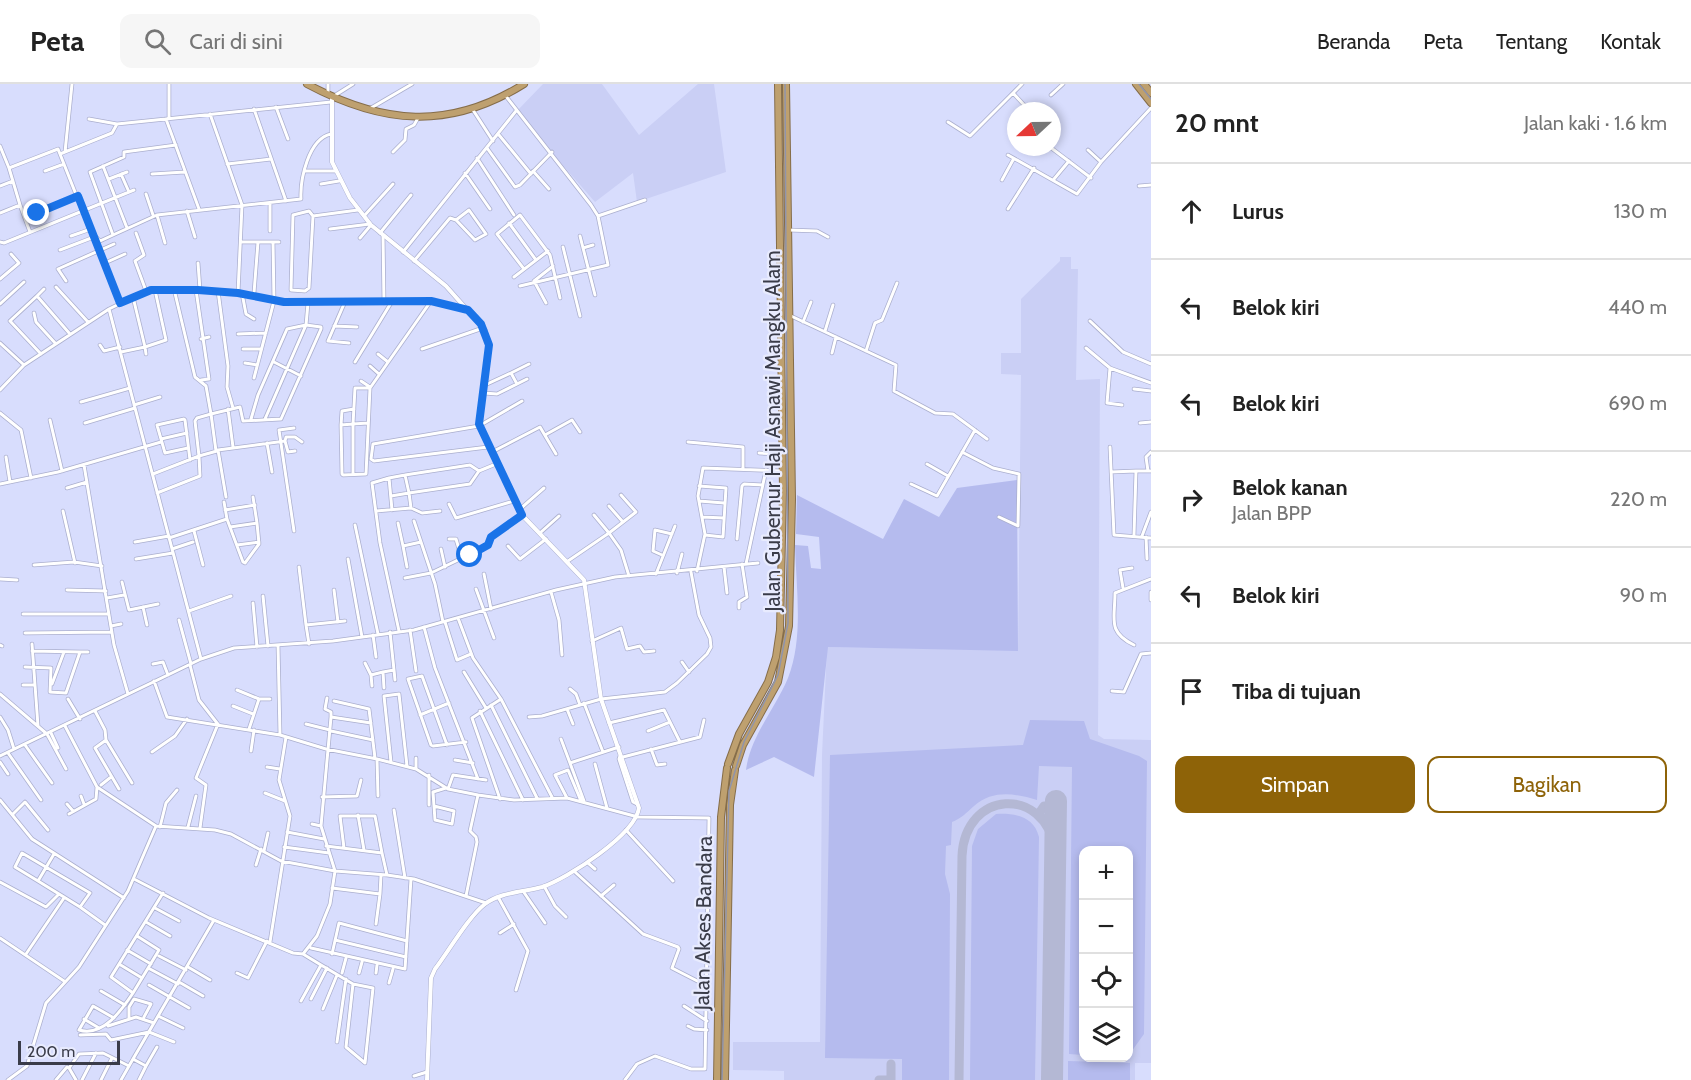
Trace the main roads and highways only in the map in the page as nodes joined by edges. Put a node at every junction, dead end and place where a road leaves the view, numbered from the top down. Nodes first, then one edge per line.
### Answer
1 (307, 84) edge
2 (524, 84) edge
3 (778, 84) edge
4 (786, 84) edge
5 (1136, 84) edge
6 (1144, 84) edge
7 (1151, 93) edge
8 (1151, 103) edge
9 (782, 534) junction
10 (791, 534) junction
11 (728, 766) joint
12 (735, 768) joint
13 (717, 1080) edge
14 (725, 1080) edge

1 - 2 highway
3 - 9 highway, Jalan Gubernur Haji Asnawi Mangku Alam
4 - 10 highway, Jalan Gubernur Haji Asnawi Mangku Alam
5 - 8 highway
6 - 7 highway
9 - 10 highway
9 - 11 highway, Jalan Gubernur Haji Asnawi Mangku Alam
10 - 12 highway, Jalan Gubernur Haji Asnawi Mangku Alam
11 - 13 highway, Jalan Akses Bandara
12 - 14 highway, Jalan Akses Bandara

